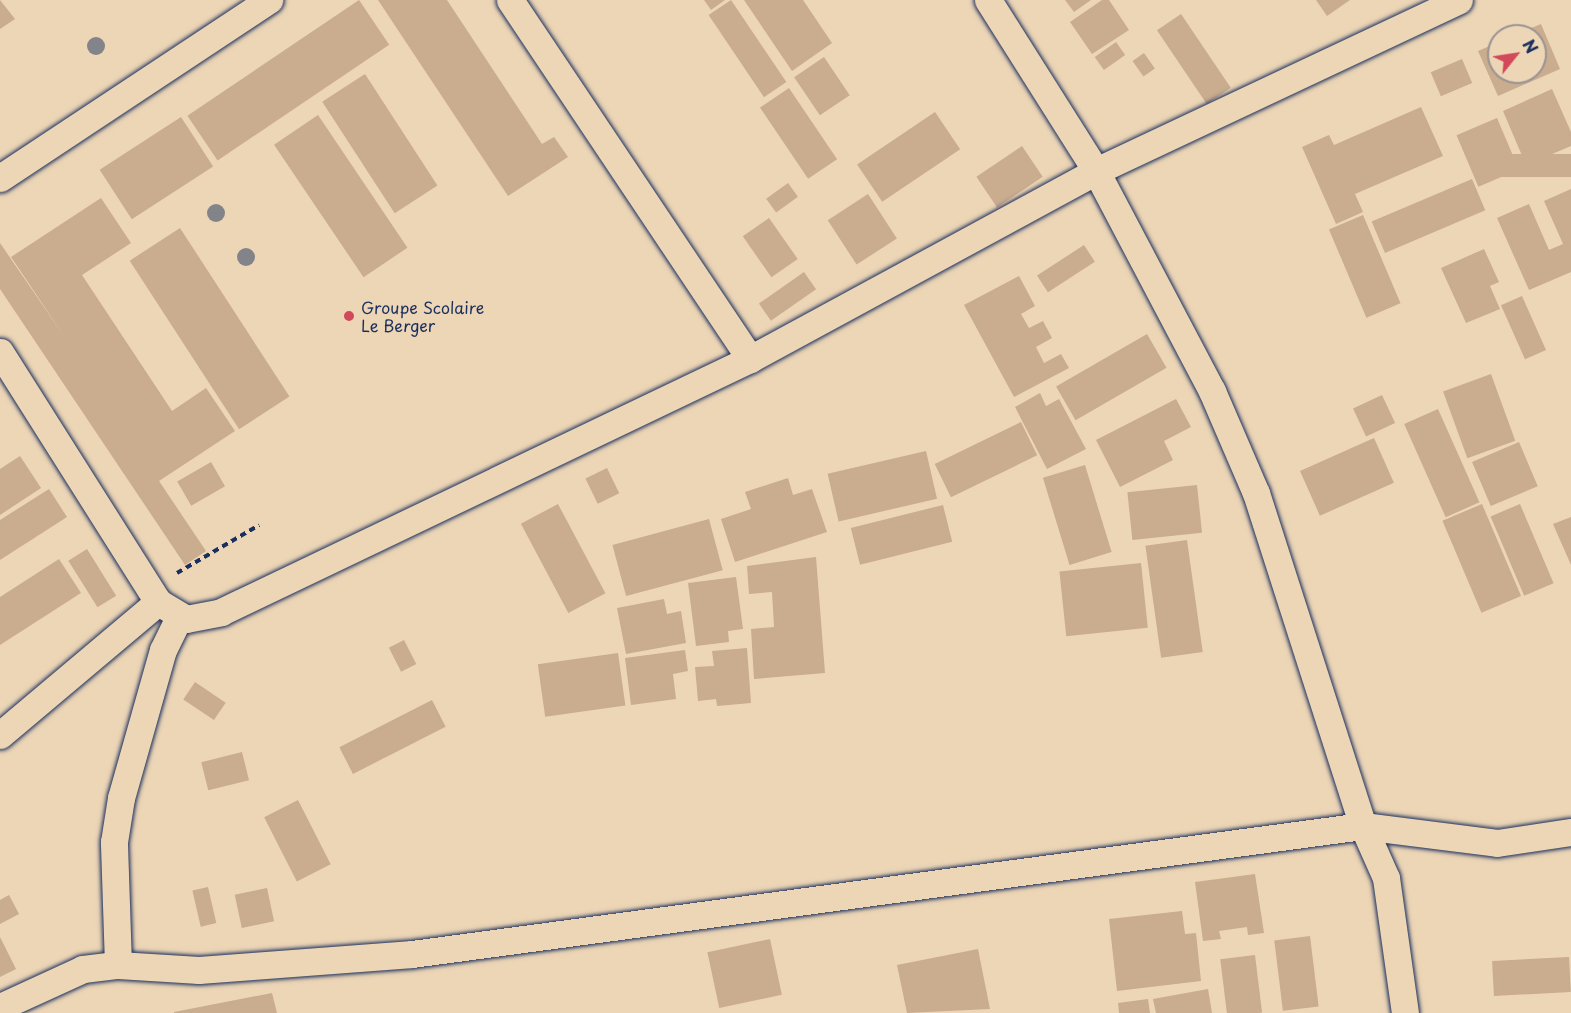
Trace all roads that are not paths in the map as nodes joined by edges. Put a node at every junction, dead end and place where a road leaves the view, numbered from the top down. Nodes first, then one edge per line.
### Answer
1 (269, 0) edge
2 (510, 0) edge
3 (987, 0) edge
4 (1458, 0) edge
5 (1096, 171) junction
6 (0, 178) edge
7 (0, 352) edge
8 (750, 359) junction
9 (163, 603) junction
10 (0, 735) edge
11 (1363, 826) junction
12 (1571, 832) edge
13 (118, 965) junction
14 (0, 1007) edge
15 (1405, 1013) edge

1 - 6 street
2 - 8 street
3 - 5 street
4 - 5 street
5 - 8 street
5 - 11 street
7 - 9 street
8 - 9 street
9 - 10 street
9 - 13 street
11 - 12 street
11 - 13 street
11 - 15 street
13 - 14 street

